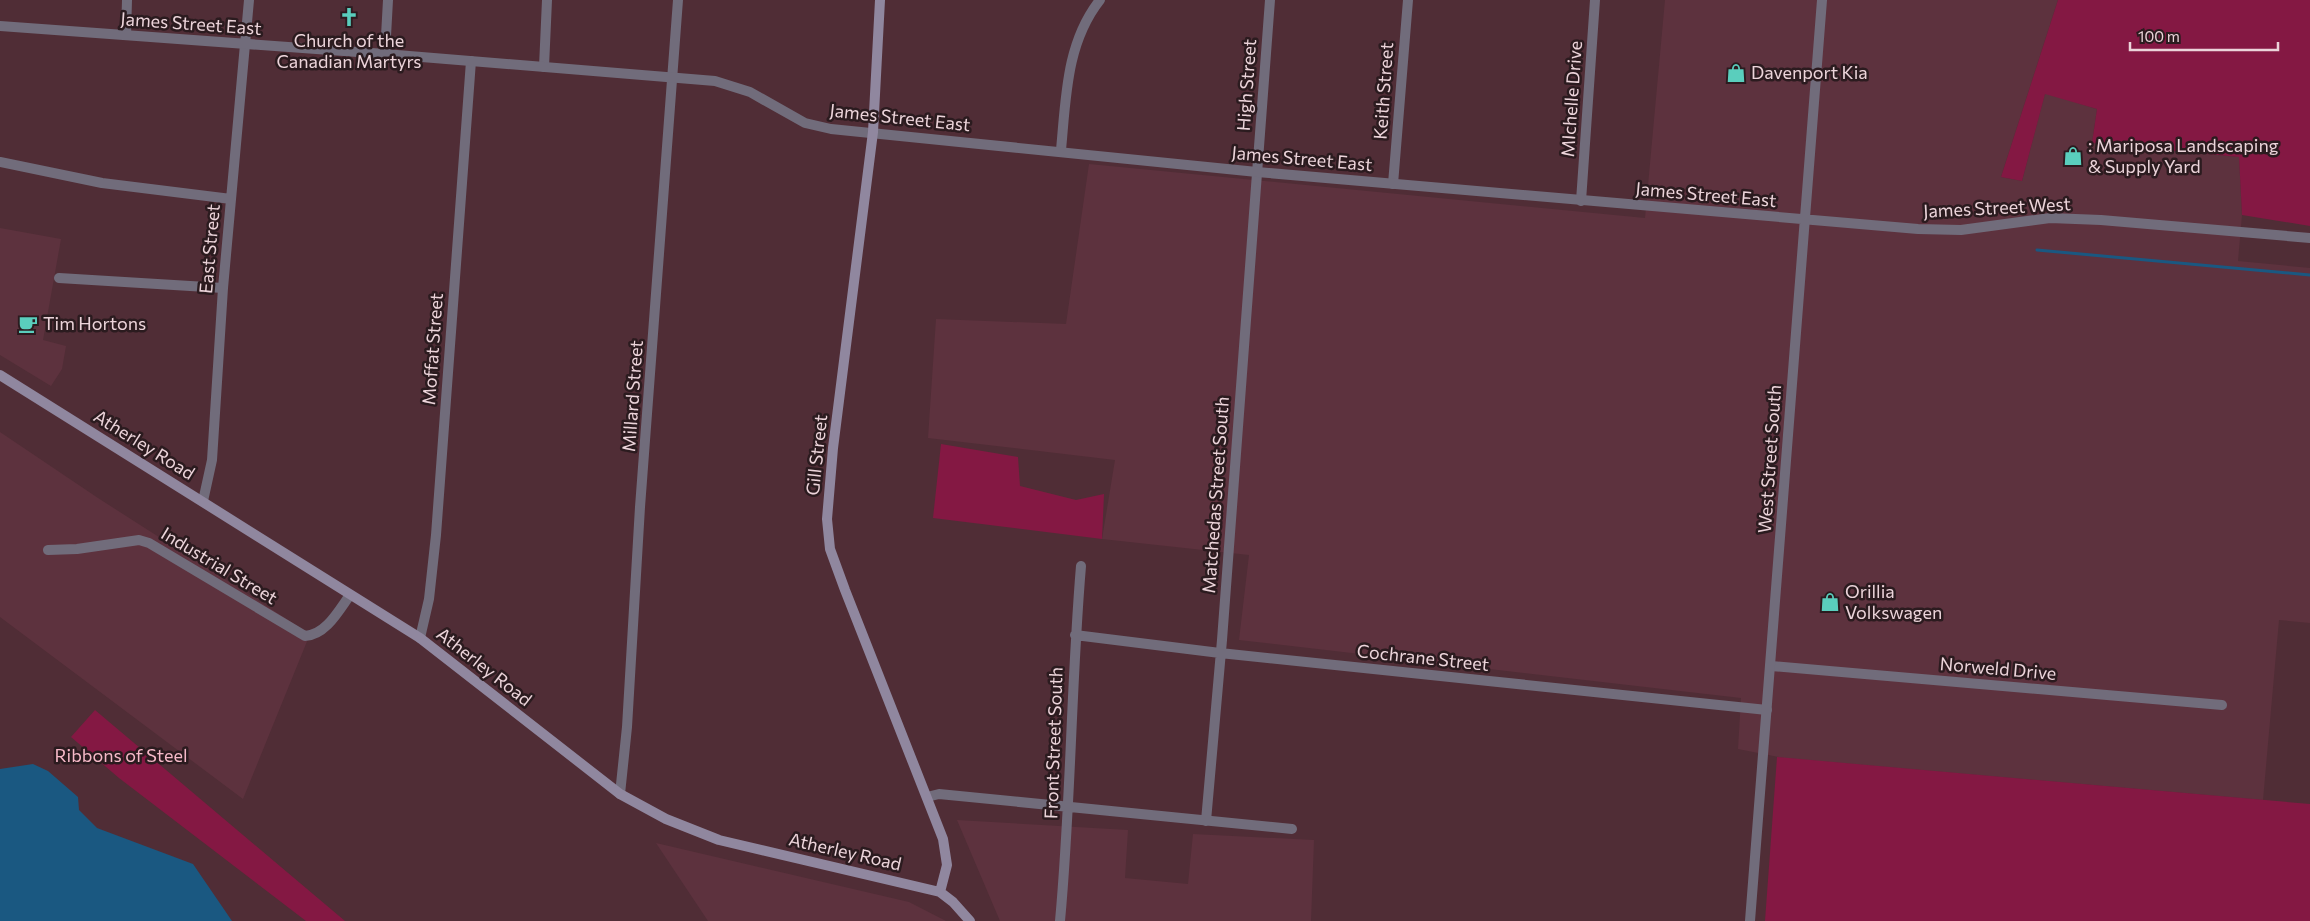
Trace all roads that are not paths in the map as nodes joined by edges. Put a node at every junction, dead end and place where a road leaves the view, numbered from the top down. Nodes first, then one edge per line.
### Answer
1 (127, 0) edge
2 (249, 0) edge
3 (388, 0) edge
4 (548, 0) edge
5 (678, 0) edge
6 (880, 0) edge
7 (1100, 0) edge
8 (1270, 0) edge
9 (1408, 0) edge
10 (1595, 0) edge
11 (1822, 0) edge
12 (0, 26) edge
13 (126, 35) junction
14 (244, 44) junction
15 (385, 54) junction
16 (471, 61) junction
17 (544, 67) junction
18 (673, 77) junction
19 (873, 132) junction
20 (1061, 150) junction
21 (0, 162) edge
22 (1257, 172) junction
23 (1394, 184) junction
24 (231, 198) junction
25 (1581, 201) junction
26 (1805, 219) junction
27 (2310, 238) edge
28 (59, 278) dead end
29 (223, 288) junction
30 (0, 375) edge
31 (203, 501) junction
32 (48, 550) dead end
33 (1082, 566) dead end
34 (350, 595) junction
35 (1075, 635) junction
36 (420, 638) junction
37 (1220, 653) junction
38 (1771, 666) junction
39 (2222, 705) dead end
40 (1767, 710) junction
41 (620, 794) junction
42 (927, 798) junction
43 (1068, 806) junction
44 (1206, 821) junction
45 (1292, 829) dead end
46 (940, 892) junction
47 (970, 921) edge
48 (1060, 921) edge
49 (1750, 921) edge

1 - 13 street
2 - 14 street, East Street
3 - 15 street
4 - 17 street
5 - 18 street, Millard Street
6 - 19 main road, Gill Street
7 - 20 street
8 - 22 street, High Street
9 - 23 street, Keith Street
10 - 25 street, MIchelle Drive
11 - 26 street, West Street South
12 - 13 street, James Street East
13 - 14 street, James Street East
14 - 15 street, James Street East
14 - 24 street, East Street
15 - 16 street, James Street East
16 - 17 street, James Street East
16 - 36 street, Moffat Street
17 - 18 street, James Street East
18 - 19 street, James Street East
18 - 41 street, Millard Street
19 - 20 street, James Street East
19 - 42 main road, Gill Street
20 - 22 street, James Street East
21 - 24 street
22 - 23 street, James Street East
22 - 37 street, Matchedas Street South
23 - 25 street, James Street East
24 - 29 street, East Street
25 - 26 street, James Street East
26 - 27 street, James Street West
26 - 38 street, West Street South
28 - 29 street
29 - 31 street, East Street
30 - 31 main road, Atherley Road
31 - 34 main road, Atherley Road
32 - 34 street, Industrial Street
33 - 35 street, Front Street South
34 - 36 main road, Atherley Road
35 - 37 street, Cochrane Street
35 - 43 street, Front Street South
36 - 41 main road, Atherley Road
37 - 40 street, Cochrane Street
37 - 44 street, Matchedas Street South
38 - 39 street, Norweld Drive
38 - 40 street, West Street South
40 - 49 street, West Street South
41 - 46 main road, Atherley Road
42 - 43 street
42 - 46 main road, Gill Street
43 - 44 street
43 - 48 street, Front Street South
44 - 45 street
46 - 47 main road, Atherley Road

